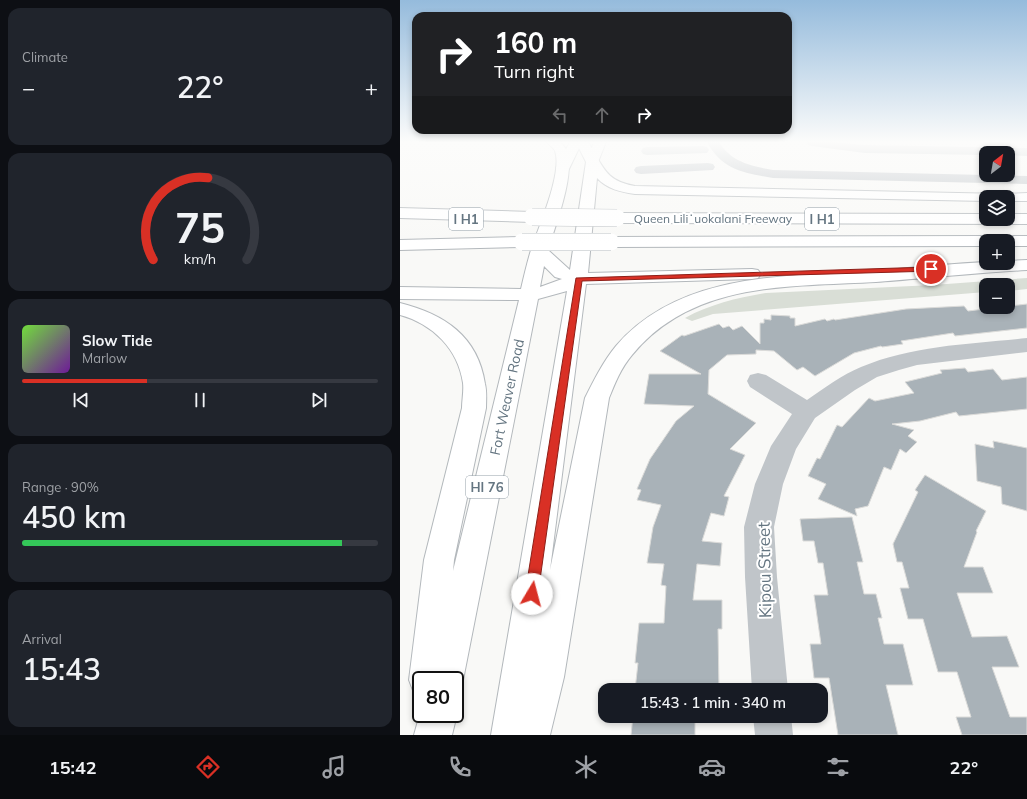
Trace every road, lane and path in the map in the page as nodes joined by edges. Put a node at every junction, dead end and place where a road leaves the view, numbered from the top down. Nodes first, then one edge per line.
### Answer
1 (561, 176) edge
2 (590, 176) edge
3 (602, 176) edge
4 (870, 176) edge
5 (1027, 180) edge
6 (979, 197) edge
7 (1015, 197) edge
8 (1027, 198) edge
9 (400, 213) edge
10 (532, 217) junction
11 (1027, 219) edge
12 (400, 220) edge
13 (1015, 241) edge
14 (1027, 241) edge
15 (979, 242) edge
16 (400, 244) edge
17 (539, 251) junction
18 (1027, 266) edge
19 (977, 268) junction
20 (578, 279) junction
21 (400, 293) edge
22 (530, 295) junction
23 (400, 309) edge
24 (1027, 345) edge
25 (758, 381) dead end
26 (807, 412) junction
27 (428, 671) edge
28 (447, 671) edge
29 (769, 683) edge
30 (422, 723) edge
31 (436, 723) edge
32 (773, 723) edge
33 (421, 735) edge
34 (433, 735) edge
35 (510, 735) edge
36 (531, 735) edge
37 (774, 735) edge

1 - 17 main road, Fort Weaver Road / HI 76
2 - 20 main road
3 - 6 main road
4 - 5 street
7 - 8 main road
9 - 10 main road
10 - 11 main road, Queen Liliʻuokalani Freeway / I H1, bridge
10 - 12 main road, Queen Liliʻuokalani Freeway / I H1
13 - 14 main road
15 - 16 main road, Queen Liliʻuokalani Freeway / I H1, bridge
17 - 20 main road
17 - 22 main road, Fort Weaver Road / HI 76
18 - 19 main road
19 - 20 main road
19 - 36 main road
20 - 22 main road
20 - 35 main road
21 - 22 main road
22 - 28 main road, Fort Weaver Road / HI 76
23 - 27 main road
24 - 26 street, Kipou Street
25 - 26 street
26 - 29 street, Kipou Street
30 - 33 main road
31 - 34 main road
32 - 37 street

